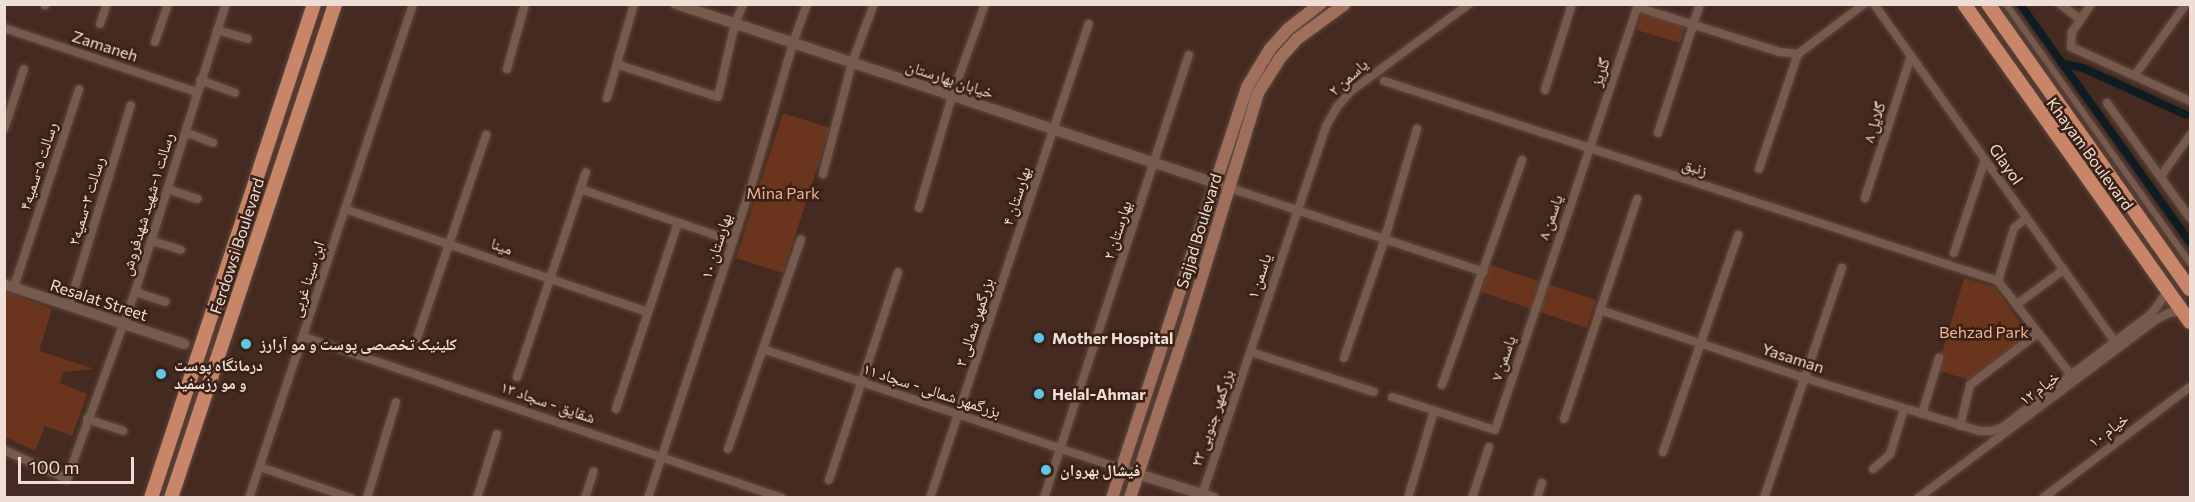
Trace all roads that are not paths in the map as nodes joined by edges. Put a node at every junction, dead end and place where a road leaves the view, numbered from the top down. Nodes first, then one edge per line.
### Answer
1 (107, 4) edge
2 (168, 4) edge
3 (226, 4) edge
4 (314, 4) edge
5 (334, 4) edge
6 (413, 4) edge
7 (525, 4) edge
8 (634, 4) edge
9 (676, 4) edge
10 (743, 4) edge
11 (807, 4) edge
12 (874, 4) edge
13 (985, 4) edge
14 (1320, 4) edge
15 (1345, 4) edge
16 (1469, 4) edge
17 (1572, 4) edge
18 (1701, 4) edge
19 (1864, 4) edge
20 (1874, 4) edge
21 (1964, 4) edge
22 (1988, 4) edge
23 (2006, 4) edge
24 (2060, 4) edge
25 (2091, 4) edge
26 (2186, 4) edge
27 (1638, 6) edge
28 (2080, 19) junction
29 (100, 24) dead end
30 (735, 24) junction
31 (1089, 24) dead end
32 (1694, 25) junction
33 (4, 28) edge
34 (217, 30) junction
35 (248, 39) dead end
36 (155, 42) dead end
37 (793, 43) junction
38 (1798, 54) junction
39 (1189, 55) dead end
40 (1911, 56) junction
41 (852, 63) junction
42 (619, 65) junction
43 (24, 69) dead end
44 (507, 69) dead end
45 (2135, 75) junction
46 (200, 80) junction
47 (1384, 81) dead end
48 (79, 88) dead end
49 (1545, 90) dead end
50 (196, 92) junction
51 (235, 93) dead end
52 (952, 96) junction
53 (607, 98) dead end
54 (2190, 101) edge
55 (2107, 104) dead end
56 (131, 105) dead end
57 (4, 129) edge
58 (1054, 129) junction
59 (1418, 129) dead end
60 (185, 132) junction
61 (1658, 133) dead end
62 (486, 135) dead end
63 (2190, 135) edge
64 (213, 143) dead end
65 (1589, 149) junction
66 (1522, 160) dead end
67 (1985, 160) junction
68 (1155, 163) junction
69 (1759, 169) dead end
70 (586, 172) dead end
71 (823, 174) dead end
72 (2161, 176) junction
73 (1215, 183) junction
74 (1230, 188) junction
75 (167, 189) junction
76 (580, 189) junction
77 (1865, 198) dead end
78 (197, 199) dead end
79 (1636, 199) dead end
80 (919, 208) dead end
81 (345, 210) junction
82 (1297, 210) junction
83 (2189, 213) edge
84 (2026, 218) junction
85 (678, 223) junction
86 (1738, 234) dead end
87 (801, 239) dead end
88 (152, 241) junction
89 (733, 241) junction
90 (1384, 241) junction
91 (449, 244) junction
92 (181, 250) dead end
93 (1954, 253) dead end
94 (2190, 263) edge
95 (1842, 268) dead end
96 (2063, 270) junction
97 (898, 272) dead end
98 (1484, 272) junction
99 (1006, 273) joint
100 (550, 278) junction
101 (1998, 281) junction
102 (9, 286) edge
103 (2190, 289) edge
104 (2168, 291) junction
105 (135, 292) junction
106 (1540, 294) joint
107 (165, 302) dead end
108 (2016, 305) junction
109 (69, 306) junction
110 (1600, 310) junction
111 (648, 312) junction
112 (2186, 316) edge
113 (123, 323) junction
114 (2038, 333) junction
115 (304, 337) junction
116 (2114, 341) junction
117 (184, 344) dead end
118 (415, 344) dead end
119 (1700, 344) junction
120 (763, 350) junction
121 (1251, 352) junction
122 (1939, 357) dead end
123 (1344, 358) dead end
124 (2071, 375) junction
125 (517, 377) dead end
126 (1805, 378) junction
127 (861, 382) junction
128 (1442, 385) dead end
129 (2190, 387) edge
130 (1374, 392) dead end
131 (1392, 397) dead end
132 (396, 402) dead end
133 (616, 409) dead end
134 (1904, 409) junction
135 (1434, 411) junction
136 (959, 414) junction
137 (1922, 414) junction
138 (87, 419) junction
139 (1564, 419) dead end
140 (1960, 426) junction
141 (123, 431) dead end
142 (1979, 431) joint
143 (497, 434) dead end
144 (1488, 447) dead end
145 (1061, 448) junction
146 (728, 449) dead end
147 (4, 450) edge
148 (1663, 452) dead end
149 (661, 457) junction
150 (261, 467) junction
151 (1122, 469) junction
152 (1873, 469) dead end
153 (594, 471) dead end
154 (1138, 473) junction
155 (829, 480) dead end
156 (1542, 483) dead end
157 (1202, 496) edge
158 (151, 498) edge
159 (171, 498) edge
160 (249, 498) edge
161 (351, 498) edge
162 (367, 498) edge
163 (477, 498) edge
164 (585, 498) edge
165 (648, 498) edge
166 (782, 498) edge
167 (930, 498) edge
168 (1044, 498) edge
169 (1112, 498) edge
170 (1130, 498) edge
171 (1214, 498) edge
172 (1408, 498) edge
173 (1472, 498) edge
174 (1537, 498) edge
175 (1764, 498) edge
176 (1918, 498) edge
177 (2043, 498) edge

1 - 29 street
2 - 36 street
3 - 34 street, رسالت ۱-شهید شهدفروش
4 - 158 main road, Ferdowsi Boulevard
5 - 159 main road, Ferdowsi Boulevard
6 - 81 street, ابن سینا غربی
7 - 44 street
8 - 42 street
9 - 30 street, خیابان بهارستان
10 - 30 street
11 - 37 street, بهارستان ۱۰
12 - 41 street
13 - 52 street
14 - 73 main road, Sajjad Boulevard
15 - 74 main road, Sajjad Boulevard
16 - 82 street, یاسمن ۲
17 - 49 street
18 - 32 street
19 - 38 street
20 - 40 street, Glayol
21 - 104 main road, Khayam Boulevard
22 - 103 main road, Khayam Boulevard
23 - 94 street
24 - 28 street
25 - 28 street
26 - 45 street
27 - 32 street
27 - 65 street, گلریز
28 - 45 street
30 - 37 street, خیابان بهارستان
30 - 42 street
31 - 58 street, بهارستان ۴
32 - 38 street
32 - 61 street
33 - 50 street, Zamaneh
34 - 35 street
34 - 46 street, رسالت ۱-شهید شهدفروش
37 - 41 street, خیابان بهارستان
37 - 89 street, بهارستان ۱۰
38 - 69 street
39 - 68 street, بهارستان ۲
40 - 67 street, Glayol
40 - 77 street, گلایل ۸
41 - 52 street, خیابان بهارستان
41 - 71 street
42 - 53 street
43 - 57 street
45 - 54 street
46 - 50 street, رسالت ۱-شهید شهدفروش
46 - 51 street
47 - 65 street, زنبق
48 - 102 street, رسالت ۵-سمیه۴
50 - 60 street, رسالت ۱-شهید شهدفروش
52 - 58 street, خیابان بهارستان
52 - 80 street
55 - 72 street
56 - 109 street, رسالت ۳-سمیه۲
58 - 68 street, خیابان بهارستان
58 - 99 street, بهارستان ۴
59 - 90 street
60 - 64 street
60 - 75 street, رسالت ۱-شهید شهدفروش
62 - 91 street
63 - 72 street
65 - 101 street, زنبق
65 - 106 street, یاسمن ۸
66 - 98 street
67 - 84 street, Glayol
67 - 93 street
68 - 73 street, خیابان بهارستان
68 - 145 street, بهارستان ۲
70 - 76 street
72 - 83 street
73 - 74 street
73 - 151 main road, Sajjad Boulevard
74 - 82 street
74 - 154 main road, Sajjad Boulevard
75 - 78 street
75 - 88 street, رسالت ۱-شهید شهدفروش
76 - 85 street
76 - 100 street
79 - 110 street
81 - 91 street, مینا
81 - 115 street, ابن سینا غربی
82 - 90 street
82 - 121 street, یاسمن ۱
84 - 96 street, Glayol
84 - 101 street
85 - 89 street
85 - 111 street
86 - 119 street
87 - 120 street
88 - 92 street
88 - 105 street, رسالت ۱-شهید شهدفروش
89 - 149 street, بهارستان ۱۰
90 - 98 street
90 - 123 street
91 - 100 street, مینا
91 - 118 street
95 - 126 street
96 - 108 street
96 - 116 street, Glayol
97 - 127 street
98 - 128 street
99 - 136 street, بزرگمهر شمالی ۳
100 - 111 street, مینا
100 - 125 street
101 - 108 street
102 - 109 street, Resalat Street
104 - 112 main road, Khayam Boulevard
104 - 116 street, خیام ۱۲
105 - 107 street
105 - 113 street, رسالت ۱-شهید شهدفروش
106 - 135 street, یاسمن ۷
108 - 114 street
109 - 113 street, Resalat Street
110 - 119 street, Yasaman
110 - 139 street
111 - 133 street
112 - 176 street, خیام ۱۲
113 - 117 street, Resalat Street
113 - 138 street, رسالت ۱-شهید شهدفروش
114 - 124 street
114 - 140 street
115 - 149 street, شقایق - سجاد ۱۳
115 - 150 street, ابن سینا غربی
116 - 124 street, خیام ۱۲
119 - 126 street, Yasaman
119 - 148 street
120 - 127 street, بزرگمهر شمالی - سجاد ۱۱
120 - 146 street
121 - 130 street
121 - 157 street, بزرگمهر جنوبی ۲۳
122 - 137 street
124 - 142 street, خیام ۱۲
126 - 134 street, Yasaman
126 - 175 street
127 - 136 street, بزرگمهر شمالی - سجاد ۱۱
127 - 155 street
129 - 177 street, خیام ۱۰
131 - 135 street
132 - 162 street
134 - 137 street, Yasaman
134 - 152 street
135 - 172 street
136 - 145 street, بزرگمهر شمالی - سجاد ۱۱
136 - 167 street, بزرگمهر شمالی ۳
137 - 140 street, Yasaman
138 - 141 street
138 - 147 street, رسالت ۱-شهید شهدفروش
140 - 142 street, Yasaman
143 - 163 street
144 - 173 street
145 - 151 street, بزرگمهر شمالی - سجاد ۱۱
145 - 168 street, بهارستان ۲
149 - 165 street, بهارستان ۱۰
149 - 166 street, شقایق - سجاد ۱۳
150 - 160 street, ابن سینا غربی
150 - 161 street
151 - 154 street
151 - 169 main road, Sajjad Boulevard
153 - 164 street
154 - 157 street
154 - 170 main road, Sajjad Boulevard
156 - 174 street
157 - 171 street

